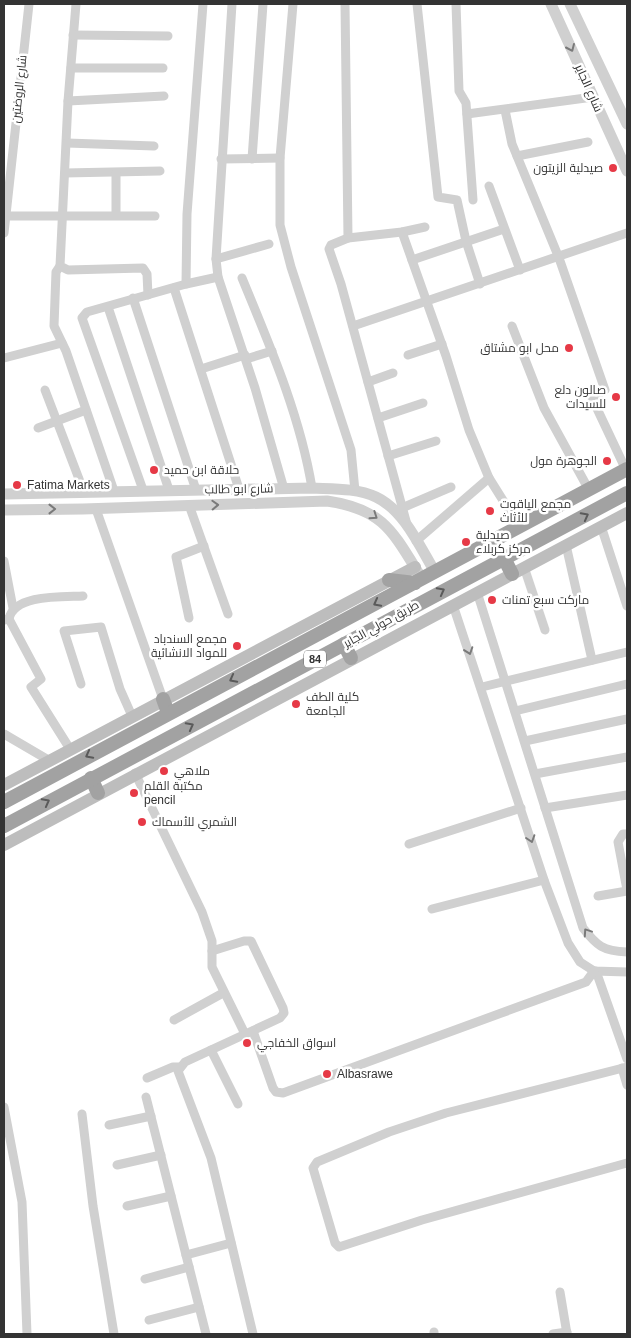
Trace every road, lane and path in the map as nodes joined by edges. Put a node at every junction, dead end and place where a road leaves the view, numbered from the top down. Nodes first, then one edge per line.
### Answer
1 (29, 4) edge
2 (76, 4) edge
3 (203, 4) edge
4 (232, 4) edge
5 (263, 4) edge
6 (293, 4) edge
7 (345, 4) edge
8 (418, 4) edge
9 (456, 4) edge
10 (551, 4) edge
11 (570, 4) edge
12 (73, 35) junction
13 (168, 36) dead end
14 (71, 68) junction
15 (163, 68) dead end
16 (164, 96) dead end
17 (593, 97) junction
18 (68, 101) junction
19 (505, 110) junction
20 (467, 114) junction
21 (627, 124) edge
22 (588, 142) dead end
23 (67, 143) junction
24 (154, 146) dead end
25 (517, 156) junction
26 (280, 158) junction
27 (252, 159) junction
28 (221, 160) junction
29 (160, 172) dead end
30 (627, 172) edge
31 (65, 173) junction
32 (116, 174) junction
33 (489, 186) dead end
34 (473, 200) dead end
35 (62, 214) junction
36 (116, 215) junction
37 (4, 216) edge
38 (155, 216) dead end
39 (425, 227) dead end
40 (504, 229) junction
41 (402, 232) junction
42 (4, 233) edge
43 (627, 233) edge
44 (348, 238) junction
45 (466, 241) junction
46 (268, 244) dead end
47 (559, 258) junction
48 (216, 259) junction
49 (412, 260) junction
50 (60, 266) junction
51 (520, 270) junction
52 (218, 277) junction
53 (242, 278) dead end
54 (186, 284) junction
55 (480, 284) junction
56 (174, 288) junction
57 (148, 295) junction
58 (133, 298) junction
59 (426, 301) junction
60 (108, 307) junction
61 (353, 326) junction
62 (512, 326) dead end
63 (62, 343) junction
64 (442, 344) junction
65 (272, 351) junction
66 (408, 355) dead end
67 (245, 357) junction
68 (4, 358) edge
69 (201, 369) junction
70 (393, 373) dead end
71 (368, 382) junction
72 (45, 390) dead end
73 (423, 403) dead end
74 (86, 410) junction
75 (378, 418) junction
76 (56, 421) junction
77 (38, 428) dead end
78 (436, 441) dead end
79 (388, 456) junction
80 (626, 470) edge
81 (489, 478) junction
82 (312, 488) junction
83 (451, 488) dead end
84 (284, 489) junction
85 (143, 490) junction
86 (169, 490) junction
87 (196, 490) junction
88 (239, 490) junction
89 (589, 490) junction
90 (114, 491) junction
91 (355, 491) junction
92 (84, 492) junction
93 (627, 493) edge
94 (4, 494) edge
95 (189, 506) junction
96 (402, 508) junction
97 (96, 509) junction
98 (4, 510) edge
99 (627, 512) edge
100 (519, 526) junction
101 (601, 526) junction
102 (408, 528) junction
103 (417, 544) junction
104 (566, 545) junction
105 (204, 546) junction
106 (407, 554) junction
107 (504, 558) junction
108 (4, 561) edge
109 (415, 567) junction
110 (518, 570) junction
111 (435, 572) junction
112 (627, 572) edge
113 (618, 574) junction
114 (389, 580) junction
115 (419, 581) junction
116 (477, 592) junction
117 (83, 596) dead end
118 (453, 605) junction
119 (627, 606) edge
120 (14, 608) junction
121 (228, 614) dead end
122 (190, 618) dead end
123 (6, 619) edge
124 (544, 630) dead end
125 (344, 644) junction
126 (627, 652) edge
127 (351, 658) junction
128 (592, 660) junction
129 (506, 681) junction
130 (81, 684) dead end
131 (627, 684) edge
132 (482, 687) junction
133 (163, 700) junction
134 (515, 711) junction
135 (168, 714) junction
136 (132, 716) junction
137 (627, 719) edge
138 (4, 734) edge
139 (524, 741) junction
140 (70, 749) junction
141 (627, 757) edge
142 (50, 761) junction
143 (135, 773) junction
144 (535, 774) junction
145 (91, 778) junction
146 (4, 785) edge
147 (98, 793) junction
148 (627, 794) edge
149 (4, 802) edge
150 (521, 808) junction
151 (545, 808) junction
152 (4, 826) edge
153 (627, 834) edge
154 (409, 844) dead end
155 (4, 845) edge
156 (544, 880) junction
157 (627, 891) edge
158 (598, 896) dead end
159 (432, 909) dead end
160 (212, 951) junction
161 (627, 952) edge
162 (595, 971) junction
163 (627, 972) edge
164 (223, 993) junction
165 (174, 1020) dead end
166 (249, 1032) junction
167 (211, 1050) junction
168 (627, 1059) edge
169 (179, 1067) junction
170 (625, 1067) edge
171 (147, 1078) dead end
172 (627, 1084) edge
173 (146, 1097) dead end
174 (238, 1104) dead end
175 (4, 1107) edge
176 (82, 1114) dead end
177 (151, 1116) junction
178 (110, 1125) dead end
179 (161, 1155) junction
180 (627, 1163) edge
181 (118, 1165) dead end
182 (171, 1196) junction
183 (128, 1206) dead end
184 (231, 1243) junction
185 (186, 1255) junction
186 (189, 1268) junction
187 (146, 1279) dead end
188 (560, 1292) dead end
189 (199, 1307) junction
190 (149, 1320) dead end
191 (567, 1333) edge
192 (28, 1334) edge
193 (114, 1334) edge
194 (206, 1334) edge
195 (253, 1334) edge
196 (553, 1334) edge

1 - 37 street, شارع الروضتين
2 - 12 street
3 - 54 street
4 - 28 street
5 - 27 street
6 - 26 street
7 - 44 street
8 - 45 street
9 - 20 street
10 -> 17 street, شارع الجاير
11 - 21 street, شارع الجاير
12 - 13 street
12 - 14 street
14 - 15 street
14 - 18 street
16 - 18 street
17 - 19 street
17 - 30 street, شارع الجاير
18 - 23 street
19 - 20 street
19 - 25 street
20 - 34 street
22 - 25 street
23 - 24 street
23 - 31 street
25 - 47 street
26 - 27 street
26 - 91 street
27 - 28 street
28 - 48 street
29 - 32 street
31 - 32 street
31 - 35 street
32 - 36 street
33 - 40 street
35 - 36 street
35 - 37 street
35 - 50 street
36 - 38 street
37 - 42 street, شارع الروضتين
39 - 41 street
40 - 45 street
40 - 51 street
41 - 44 street
41 - 49 street
43 - 47 street
44 - 61 street
45 - 49 street
45 - 55 street
46 - 48 street
47 - 51 street
47 - 80 street
48 - 52 street
49 - 59 street
50 - 57 street
50 - 63 street
51 - 55 street
52 - 54 street
52 - 67 street
53 - 65 street
54 - 56 street
55 - 59 street
56 - 57 street
56 - 69 street
57 - 58 street
58 - 60 street
58 - 87 street
59 - 61 street
59 - 64 street
60 - 85 street
60 - 86 street
61 - 71 street
62 - 89 street
63 - 68 street
63 - 74 street
64 - 66 street
64 - 81 street
65 - 67 street
65 - 82 street
67 - 69 street
67 - 84 street
69 - 88 street
70 - 71 street
71 - 75 street
72 - 76 street
73 - 75 street
74 - 76 street
74 - 90 street
75 - 79 street
76 - 77 street
76 - 92 street
78 - 79 street
79 - 96 street
80 - 89 highway, طريق حولي الجاير / 84
81 - 100 street
81 - 103 street
82 - 84 street, شارع ابو طالب
82 - 91 street, شارع ابو طالب
83 - 96 street
84 - 88 street, شارع ابو طالب
85 - 86 street, شارع ابو طالب
85 - 90 street, شارع ابو طالب
86 - 87 street, شارع ابو طالب
87 - 88 street, شارع ابو طالب
89 - 100 highway, طريق حولي الجاير / 84
90 - 92 street, شارع ابو طالب
91 - 102 street, شارع ابو طالب
92 - 94 street, شارع ابو طالب
107 -> 93 highway, طريق حولي الجاير / 84
95 - 97 street, شارع ابو طالب
95 - 105 street
95 -> 106 street, شارع ابو طالب
96 - 102 street
98 -> 97 street, شارع ابو طالب
97 - 133 street
99 - 101 main road
100 - 111 highway, طريق حولي الجاير / 84
101 - 104 main road
101 - 113 street
102 - 103 street, شارع ابو طالب
103 - 106 street
103 - 111 street, شارع ابو طالب
104 - 110 main road
104 - 128 street
105 - 121 street
105 - 122 street
106 - 109 street, شارع ابو طالب
107 - 110 highway
125 -> 107 highway, طريق حولي الجاير / 84
108 - 120 street
109 - 114 main road
109 - 115 street, شارع ابو طالب
110 - 116 main road
110 - 124 street
111 - 115 highway, طريق حولي الجاير / 84
112 - 113 street
113 - 119 street
114 - 115 highway
114 - 133 main road
115 -> 135 highway, طريق حولي الجاير / 84
116 - 118 main road
116 - 129 street
117 - 120 street
118 - 127 main road
118 -> 132 street
120 - 123 street
123 - 140 street
125 - 127 highway
145 -> 125 highway, طريق حولي الجاير / 84
126 - 128 street
127 - 143 main road
128 - 129 street
129 - 132 street
129 - 134 street
130 - 136 street
131 - 134 street
132 - 150 street
133 - 135 highway
133 - 136 main road
134 - 139 street
135 -> 149 highway, طريق حولي الجاير / 84
136 - 140 main road
137 - 139 street
138 - 142 street
139 - 144 street
140 - 142 main road
141 - 144 street
142 - 146 main road
143 - 147 main road
143 - 160 street
144 - 151 street
145 - 147 highway
152 -> 145 highway, طريق حولي الجاير / 84
147 - 155 main road
148 - 151 street
150 - 154 street
150 -> 156 street
161 -> 151 street
153 - 157 street
156 - 159 street
156 - 162 street
157 - 158 street
160 - 164 street
160 - 166 street
162 - 163 street
162 - 166 street
162 - 168 street
164 - 165 street
164 - 166 street
166 - 167 street
167 - 169 street
167 - 174 street
169 - 171 street
169 - 184 street
170 - 172 street
170 - 180 street
173 - 177 street
175 - 192 street
176 - 193 street
177 - 178 street
177 - 179 street
179 - 181 street
179 - 182 street
182 - 183 street
182 - 185 street
184 - 185 street
184 - 195 street
185 - 186 street
186 - 187 street
186 - 189 street
188 - 191 street
189 - 190 street
189 - 194 street
191 - 196 street

